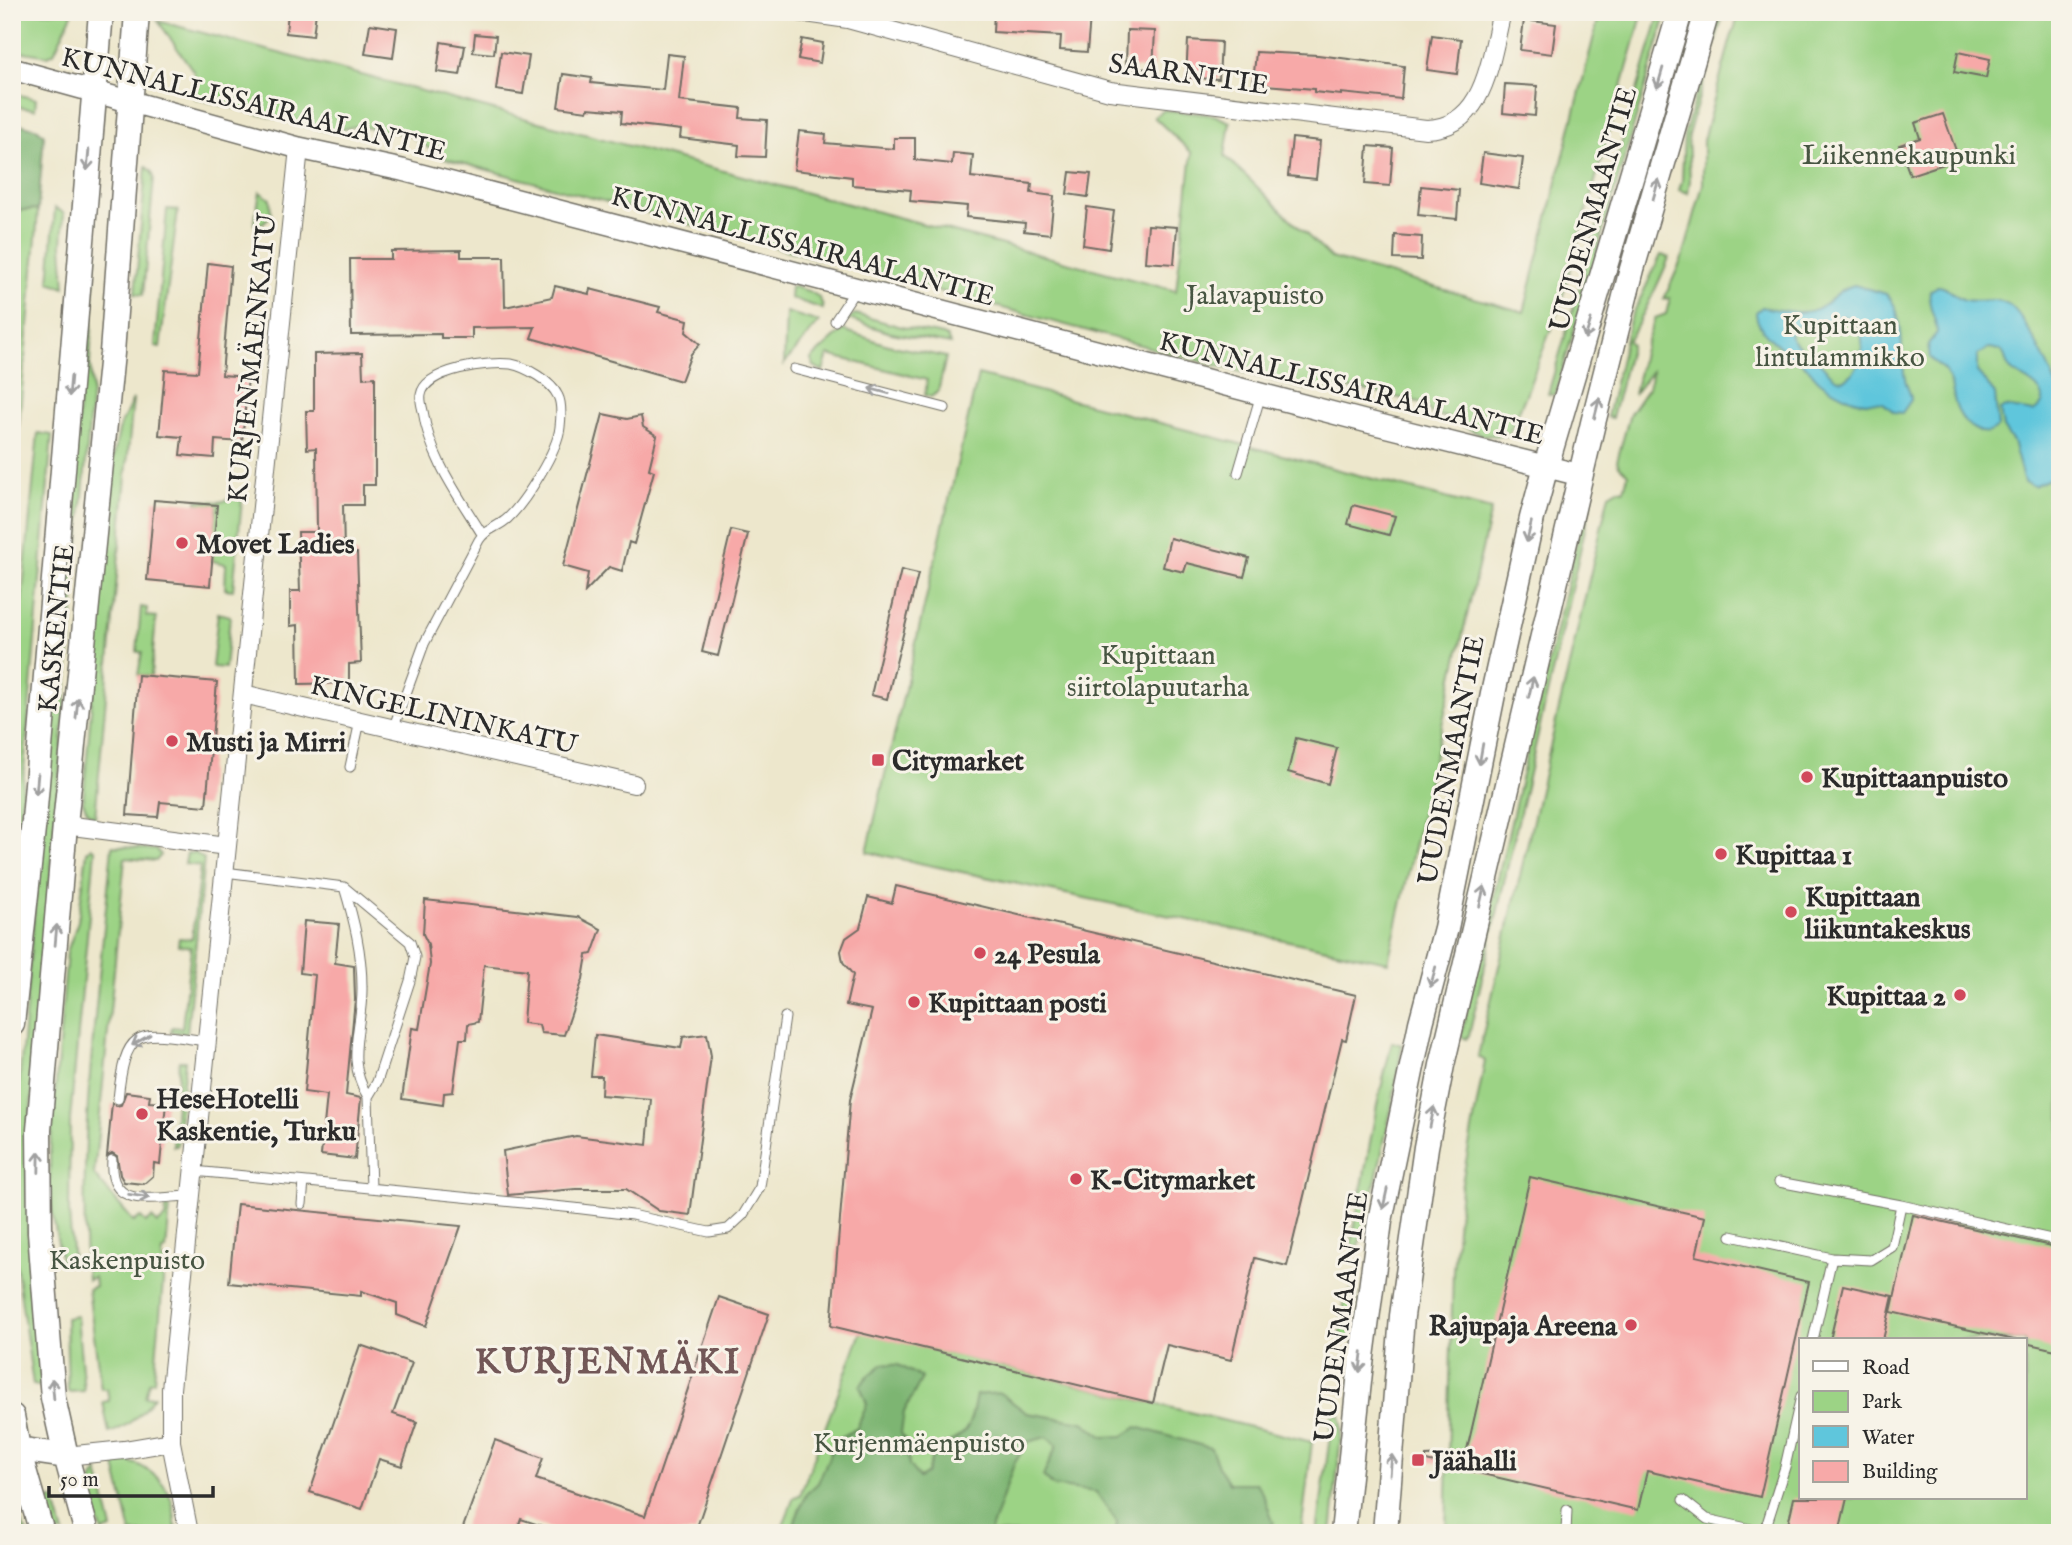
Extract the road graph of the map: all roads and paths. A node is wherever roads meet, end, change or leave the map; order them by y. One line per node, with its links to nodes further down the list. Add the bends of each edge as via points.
1 (101, 12): 8 (main road, KASKENTIE)
2 (137, 12): 9 (main road, KASKENTIE)
3 (799, 12): 4 (street, SAARNITIE, via 848,19 1110,91 1426,129 1454,124 1476,100)
4 (1502, 12)
5 (1679, 12): 16 (main road, UUDENMAANTIE, one-way to 16)
6 (1707, 12): 18 (main road, UUDENMAANTIE, one-way to 6, via 1632,269)
7 (12, 69): 8 (street, KUNNALLISSAIRAALANTIE)
8 (94, 92): 9 (street, KUNNALLISSAIRAALANTIE); 30 (main road, KASKENTIE, one-way to 30, via 35,806)
9 (130, 103): 10 (street, KUNNALLISSAIRAALANTIE); 25 (main road, KASKENTIE, one-way to 9, via 112,353)
10 (299, 148): 11 (street, KUNNALLISSAIRAALANTIE, via 402,170); 20 (street, KURJENMÄENKATU)
11 (857, 287): 12 (lane); 14 (street, KUNNALLISSAIRAALANTIE)
12 (835, 321)
13 (794, 369): 15 (lane, one-way to 13)
14 (1261, 394): 16 (street, KUNNALLISSAIRAALANTIE); 17 (lane)
15 (945, 408)
16 (1546, 466): 18 (street, KUNNALLISSAIRAALANTIE); 57 (main road, UUDENMAANTIE, one-way to 57, via 1380,1221)
17 (1238, 472)
18 (1580, 475): 58 (main road, UUDENMAANTIE, one-way to 18, via 1402,1316 1426,1147)
19 (482, 534): 19 (lane, via 515,512 554,452 560,429 559,397 552,387 511,365 446,372 432,379 420,396 434,452); 22 (lane, via 424,644)
20 (243, 694): 21 (street, KINGELININKATU); 26 (street, KURJENMÄENKATU)
21 (360, 721): 22 (street, KINGELININKATU); 23 (lane)
22 (393, 729): 24 (street, KINGELININKATU)
23 (350, 767)
24 (634, 784)
25 (65, 825): 26 (street); 50 (main road, KASKENTIE, one-way to 25, via 53,1398 38,1181)
26 (227, 846): 27 (street, KURJENMÄENKATU)
27 (225, 872): 28 (lane); 31 (street, KURJENMÄENKATU)
28 (344, 887): 32 (lane, via 360,950 362,989 354,1052 359,1082); 32 (lane, via 410,942 415,957 377,1082)
29 (785, 1017): 38 (lane, via 760,1187 728,1229 709,1232 586,1209)
30 (12, 1024)
31 (207, 1041): 33 (lane, one-way to 33, via 157,1034 141,1038 124,1058); 35 (street, KURJENMÄENKATU)
32 (368, 1097): 38 (lane)
33 (118, 1099)
34 (112, 1160): 39 (lane, one-way to 39, via 113,1182 128,1195)
35 (194, 1171): 36 (lane); 39 (street, KURJENMÄENKATU)
36 (304, 1182): 38 (lane); 40 (lane)
37 (1779, 1182): 41 (lane)
38 (371, 1188)
39 (191, 1196): 48 (street, KURJENMÄENKATU, via 171,1389)
40 (302, 1204)
41 (1900, 1205): 43 (lane); 44 (lane, via 1892,1247 1871,1260)
42 (1731, 1236): 44 (lane)
43 (2060, 1241)
44 (1832, 1258): 45 (lane)
45 (1813, 1338)
46 (1799, 1405): 53 (lane)
47 (12, 1416): 49 (main road)
48 (171, 1442): 50 (street); 56 (street, KURJENMÄENKATU)
49 (15, 1450): 50 (main road); 54 (main road)
50 (65, 1456): 55 (main road, KASKENTIE)
51 (1683, 1500): 53 (lane, via 1707,1519)
52 (1567, 1510): 59 (lane)
53 (1764, 1532)
54 (42, 1533)
55 (86, 1533)
56 (189, 1533)
57 (1343, 1533)
58 (1385, 1533)
59 (1566, 1533)

